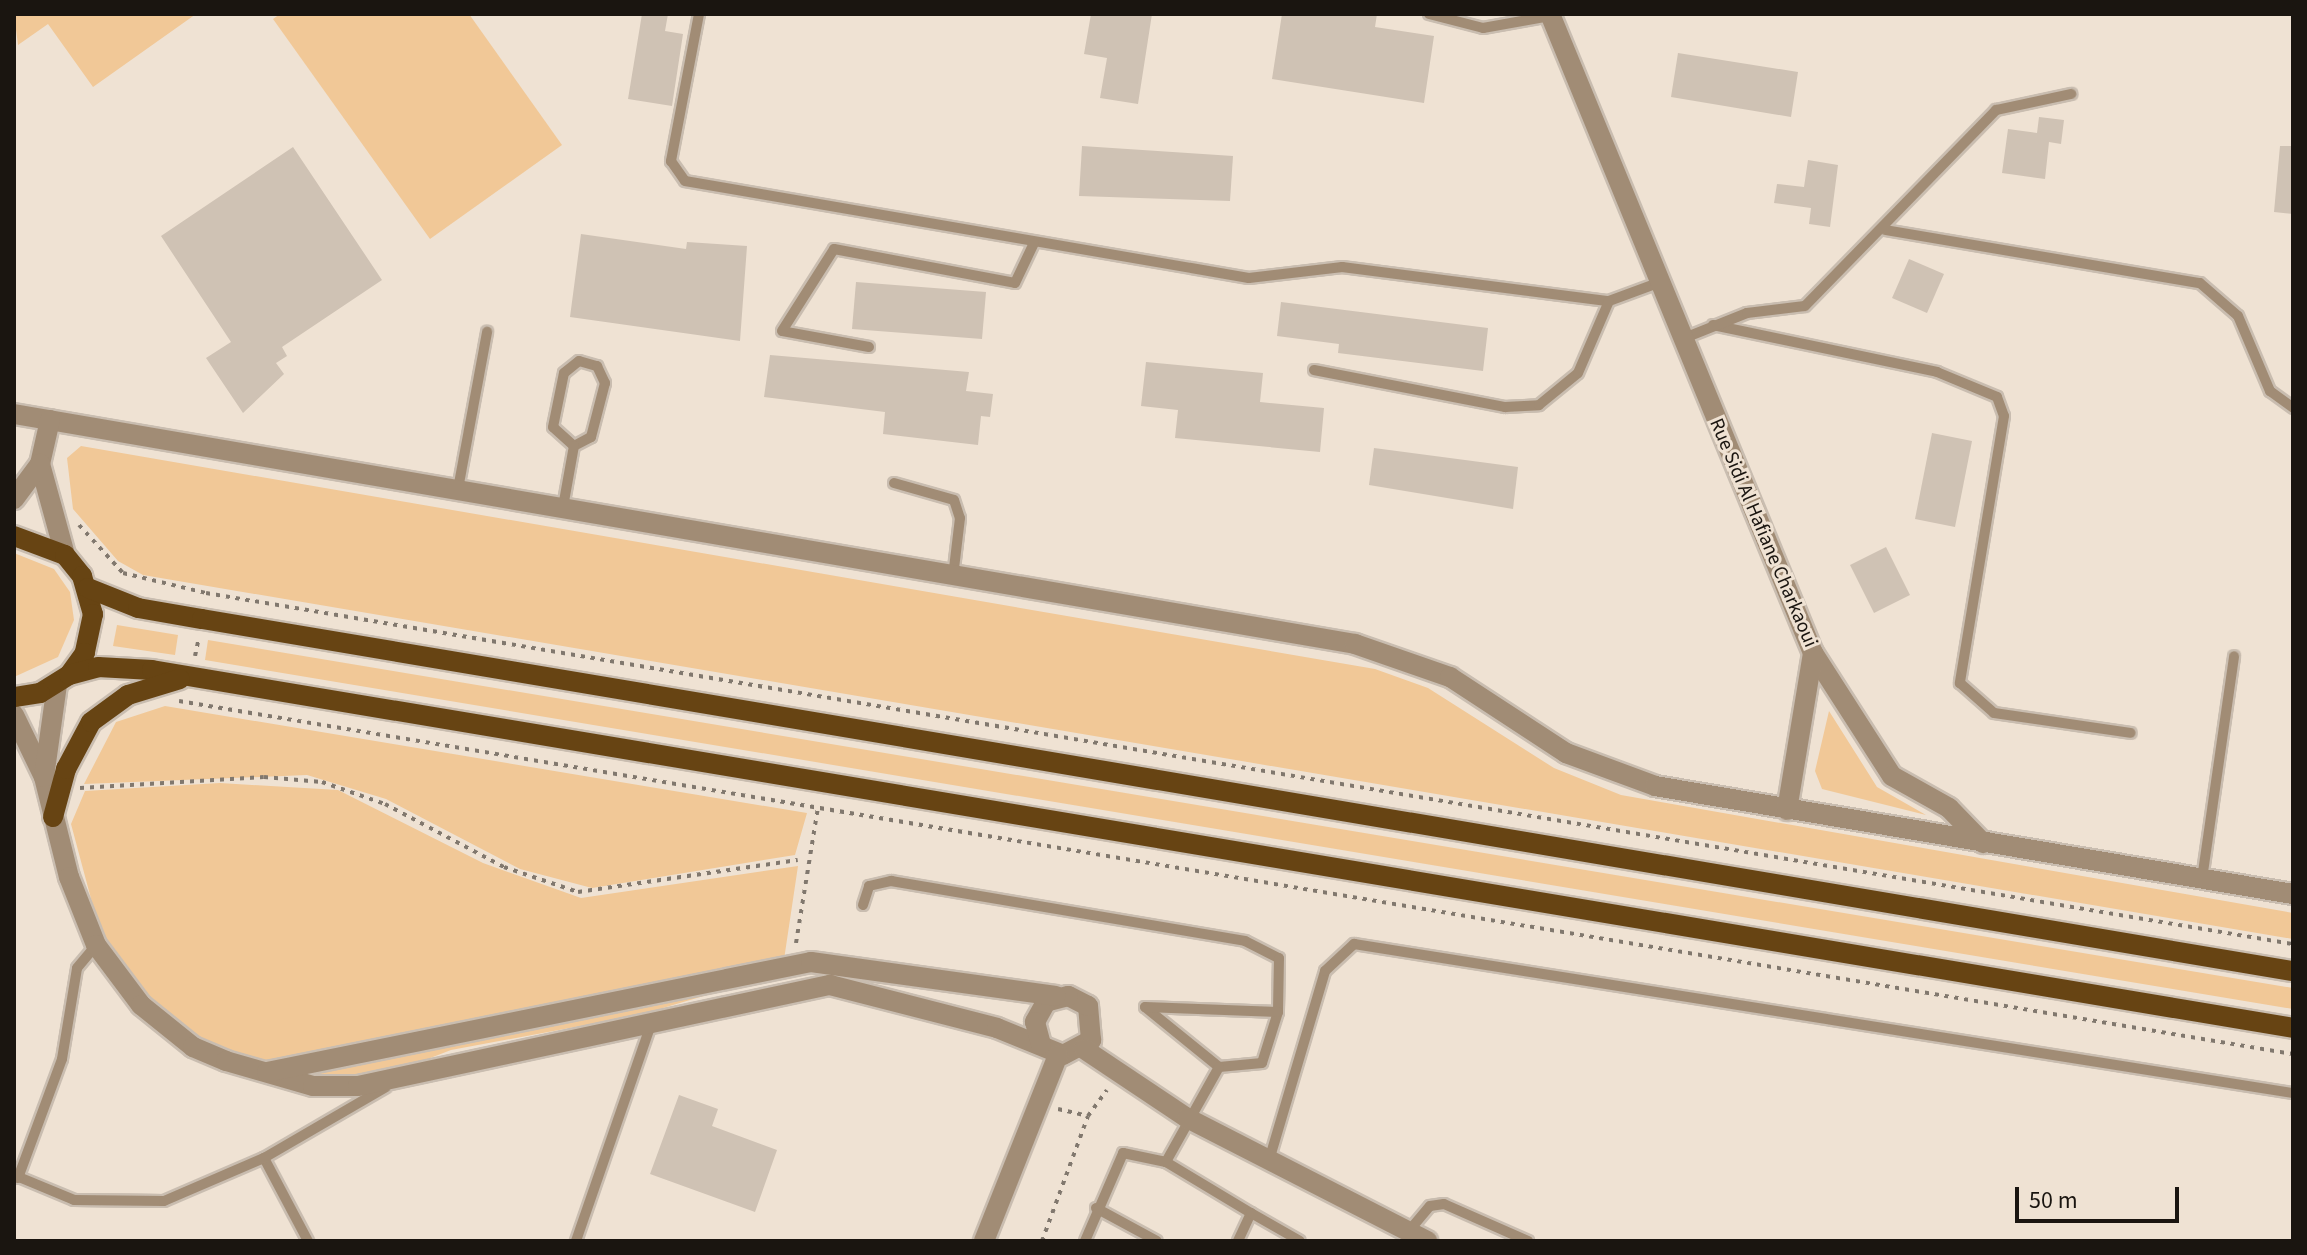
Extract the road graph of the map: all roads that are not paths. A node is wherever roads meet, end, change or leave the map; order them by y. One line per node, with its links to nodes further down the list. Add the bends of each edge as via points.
1 (699, 14): 6 (lane, via 671,161 677,178)
2 (1429, 14): 3 (lane, via 1483,28)
3 (1550, 15): 7 (street, Rue Sidi Al Hafiane Charkaoui)
4 (2071, 94): 5 (lane, via 1996,110)
5 (1885, 230): 9 (lane, via 1805,306); 14 (lane, via 2200,283 2238,316 2270,391)
6 (1034, 243): 8 (lane, via 1249,278 1342,267); 12 (lane, via 1015,283 834,249 782,331)
7 (1658, 283): 8 (lane); 11 (street, Rue Sidi Al Hafiane Charkaoui)
8 (1609, 301): 13 (lane, via 1578,373 1539,405 1505,407)
9 (1713, 325): 11 (lane); 33 (lane, via 1937,372 1997,397 2004,416 1960,683 1994,713)
10 (487, 332): 20 (lane)
11 (1682, 339): 27 (street, Rue Sidi Al Hafiane Charkaoui)
12 (869, 347)
13 (1314, 370)
14 (2293, 408)
15 (14, 414): 16 (street)
16 (50, 420): 18 (street); 20 (street)
17 (574, 446): 17 (lane, via 591,437 605,383 589,361 564,373 554,417 556,437); 22 (lane)
18 (40, 464): 21 (street); 24 (street)
19 (894, 483): 25 (lane, via 954,500 960,518)
20 (458, 489): 22 (street)
21 (14, 499)
22 (563, 507): 25 (street)
23 (14, 536): 24 (main road)
24 (65, 555): 26 (main road)
25 (953, 577): 35 (street, via 1388,651 1450,677 1595,767 1655,786)
26 (88, 588): 30 (main road, via 89,641); 42 (main road, via 138,608)
27 (1813, 653): 35 (street); 37 (street, Rue Sidi Al Hafiane Charkaoui, via 1892,776 1949,808)
28 (2234, 656): 38 (lane)
29 (192, 677): 30 (main road, via 125,667); 36 (main road, via 148,685 91,722 69,789); 46 (main road)
30 (63, 679): 31 (main road); 34 (street)
31 (14, 697)
32 (14, 715): 34 (street)
33 (2131, 733)
34 (44, 777): 36 (street)
35 (1787, 810): 37 (street)
36 (53, 817): 41 (street)
37 (1983, 843): 38 (street)
38 (2202, 879): 39 (street)
39 (2293, 894)
40 (863, 905): 44 (lane, via 869,886 891,881 1245,941 1279,958)
41 (96, 945): 50 (street, via 167,1027 226,1061); 57 (lane, via 77,968 62,1059)
42 (2293, 971)
43 (1056, 996): 47 (street, via 1079,999 1091,1011 1094,1034); 48 (street, via 1036,1016); 50 (street, via 988,991 854,962 793,964 646,1000)
44 (1278, 1012): 49 (lane, via 1262,1063); 49 (lane, via 1145,1007)
45 (651, 1024): 48 (street, via 830,985); 51 (street); 62 (lane)
46 (2293, 1028)
47 (1084, 1049): 48 (street); 53 (street)
48 (1050, 1050): 63 (street, via 1036,1105)
49 (1219, 1067): 53 (lane)
50 (267, 1072): 51 (street, via 313,1086)
51 (401, 1078): 55 (lane)
52 (2293, 1093): 54 (lane, via 1354,944 1325,971)
53 (1187, 1118): 54 (street); 56 (lane)
54 (1270, 1157): 60 (street)
55 (264, 1158): 57 (lane, via 192,1192 134,1205 74,1200); 61 (lane)
56 (1166, 1162): 58 (lane, via 1123,1153); 59 (lane)
57 (16, 1176)
58 (1096, 1208): 64 (lane); 65 (lane)
59 (1251, 1213): 66 (lane); 67 (lane)
60 (1407, 1233): 68 (street); 69 (lane, via 1430,1206 1444,1204)
61 (308, 1241)
62 (576, 1241)
63 (984, 1241)
64 (1085, 1241)
65 (1157, 1241)
66 (1238, 1241)
67 (1300, 1241)
68 (1427, 1241)
69 (1528, 1241)

